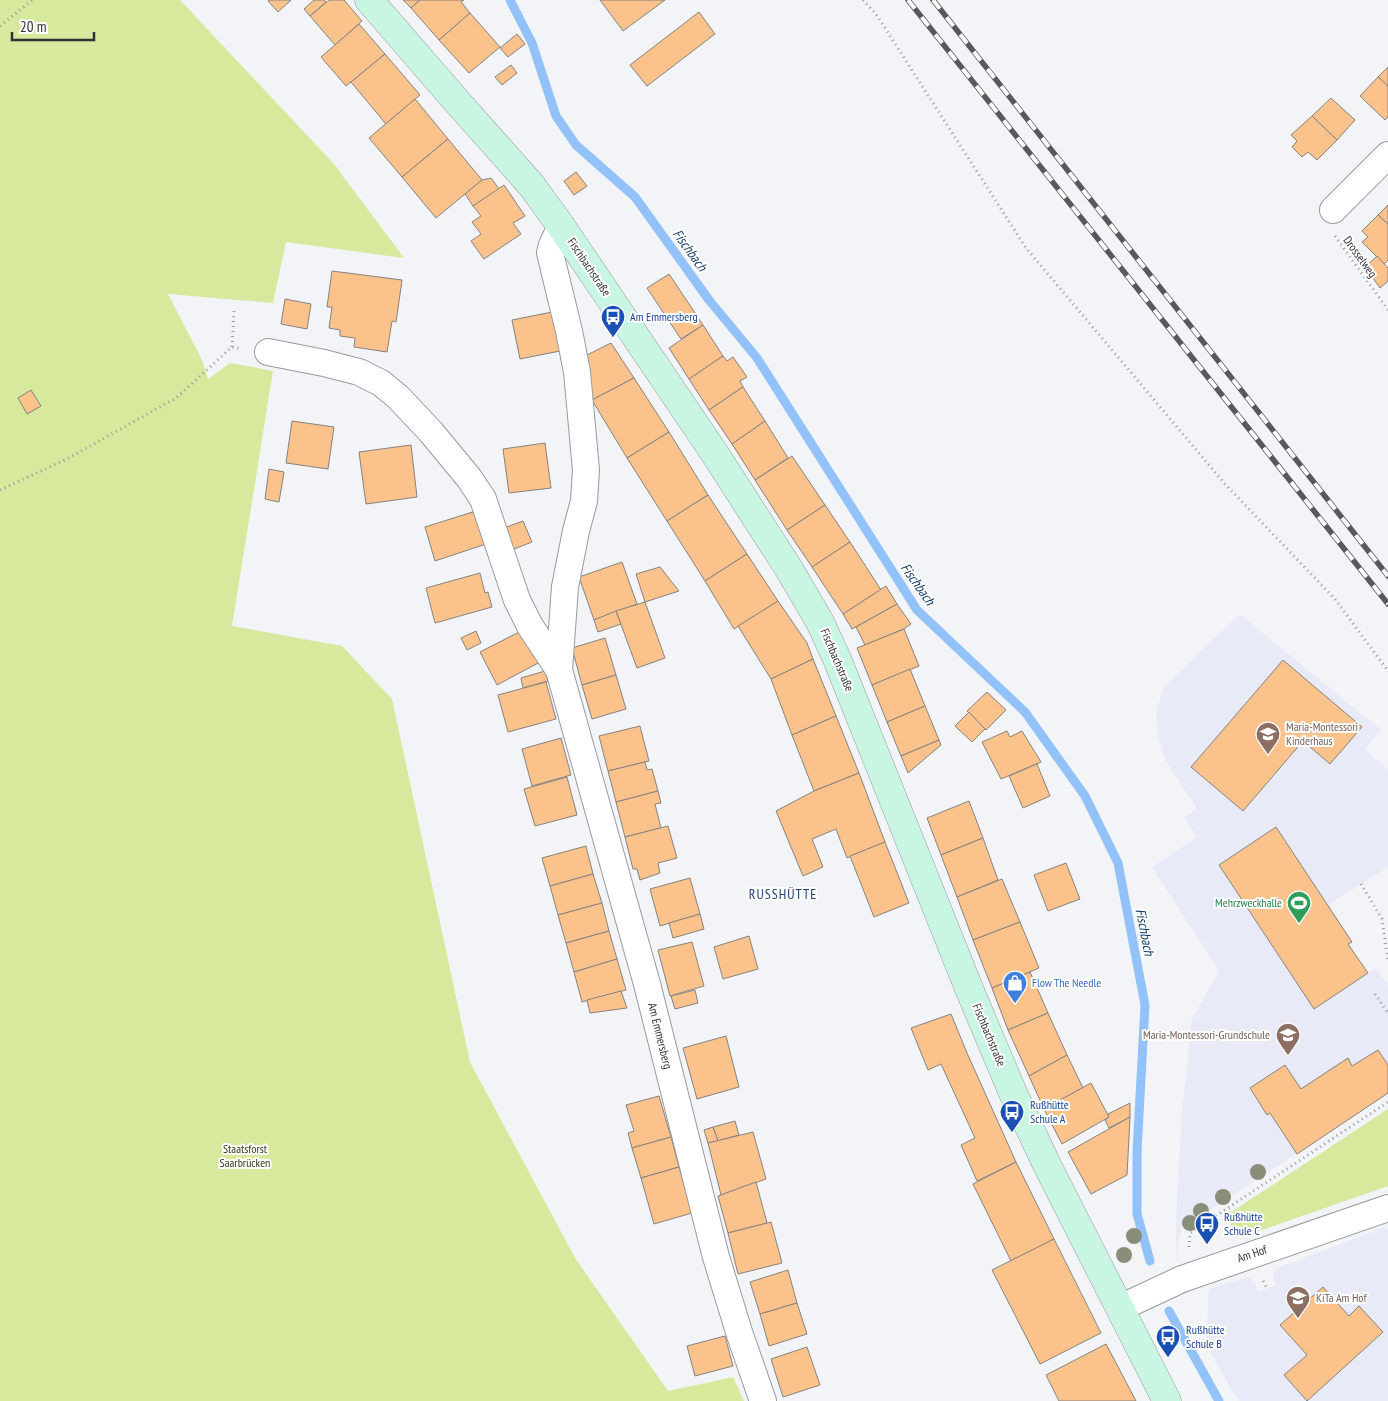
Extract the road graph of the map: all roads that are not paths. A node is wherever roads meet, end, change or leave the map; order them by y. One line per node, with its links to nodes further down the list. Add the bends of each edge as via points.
1 (369, 0): 4 (main road, Fischbachstraße, via 532,186)
2 (1388, 156): 3 (street)
3 (1333, 210)
4 (561, 226): 6 (street, Am Emmersberg, via 550,253 578,372 586,470 584,500 565,587); 8 (main road, Fischbachstraße, via 716,454 820,622 1013,1093)
5 (268, 352): 6 (street, Am Emmersberg, via 360,372 398,397 431,432 483,500 517,600)
6 (559, 670): 9 (street, Am Emmersberg, via 644,975 716,1257)
7 (1388, 1208): 8 (street, Am Hof, via 1182,1278)
8 (1120, 1308): 10 (main road, Fischbachstraße)
9 (763, 1401)
10 (1167, 1401)

